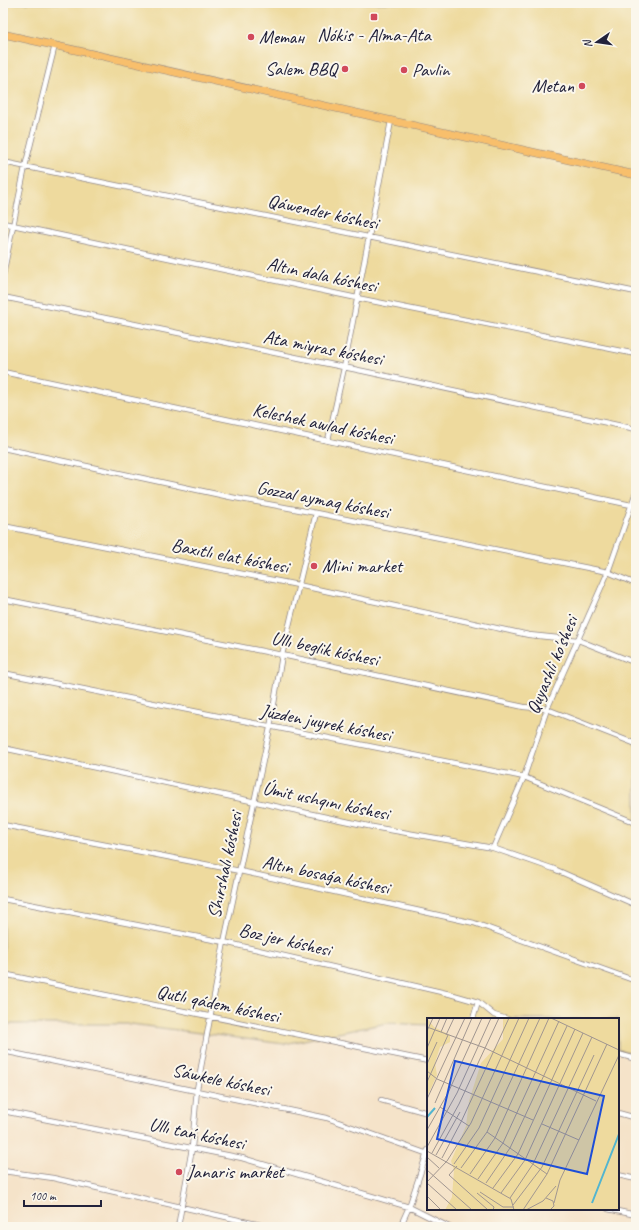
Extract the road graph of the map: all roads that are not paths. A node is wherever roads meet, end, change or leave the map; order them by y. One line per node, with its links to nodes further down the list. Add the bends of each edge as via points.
1 (3, 34): 2 (main road)
2 (55, 45): 3 (main road); 5 (street)
3 (391, 121): 6 (main road); 9 (street)
4 (3, 162): 5 (street, Qáwender kóshesi)
5 (25, 167): 8 (street); 9 (street, Qáwender kóshesi)
6 (636, 175)
7 (3, 223): 8 (street, Altın dala kóshesi)
8 (12, 225): 10 (street); 13 (street, Altın dala kóshesi)
9 (369, 237): 11 (street, Qáwender kóshesi); 13 (street)
10 (3, 275)
11 (636, 292)
12 (3, 297): 15 (street, Ata miyras kóshesi)
13 (357, 298): 14 (street, Altın dala kóshesi); 15 (street)
14 (636, 354)
15 (344, 368): 17 (street, Ata miyras kóshesi); 18 (street)
16 (3, 372): 18 (street, Keleshek awlad kóshesi)
17 (636, 430)
18 (328, 440): 21 (street, Keleshek awlad kóshesi)
19 (3, 448): 22 (street, Gozzal aymaq kóshesi)
20 (636, 492): 21 (street, Quyashli ko'shesi)
21 (634, 506): 24 (street, Quyashli ko'shesi)
22 (316, 513): 24 (street, Gozzal aymaq kóshesi); 26 (street, Shırshalı kóshesi)
23 (3, 526): 26 (street, Baxıtlı elat kóshesi)
24 (608, 572): 25 (street, Gozzal aymaq kóshesi); 28 (street, Quyashli ko'shesi)
25 (636, 584)
26 (298, 585): 28 (street, Baxıtlı elat kóshesi, via 529,635); 29 (street, Shırshalı kóshesi)
27 (3, 599): 29 (street, Ullı beglik kóshesi)
28 (578, 640): 30 (street, Baxıtlı elat kóshesi); 32 (street, Quyashli ko'shesi)
29 (282, 655): 32 (street, Ullı beglik kóshesi, via 524,707); 33 (street, Shırshalı kóshesi)
30 (636, 664)
31 (3, 673): 33 (street, Júzden juyrek kóshesi)
32 (547, 709): 34 (street, Ullı beglik kóshesi); 36 (street, Quyashli ko'shesi)
33 (270, 728): 36 (street, Júzden juyrek kóshesi); 37 (street, Shırshalı kóshesi)
34 (636, 744)
35 (3, 748): 37 (street, Úmit ushqını kóshesi)
36 (524, 777): 38 (street, Júzden juyrek kóshesi); 40 (street, Quyashli ko'shesi)
37 (255, 800): 40 (street, Úmit ushqını kóshesi, via 373,827); 41 (street, Shırshalı kóshesi)
38 (636, 823)
39 (3, 825): 41 (street, Altın bosaǵa kóshesi)
40 (493, 848): 43 (street, Úmit ushqını kóshesi, via 554,869)
41 (240, 871): 44 (street, Shırshalı kóshesi); 46 (street, Altın bosaǵa kóshesi, via 474,922)
42 (3, 899): 44 (street, Boz jer kóshesi)
43 (636, 904)
44 (224, 942): 47 (street, Boz jer kóshesi); 48 (street, Shırshalı kóshesi)
45 (3, 974): 48 (street, Qutlı qádem kóshesi)
46 (636, 981)
47 (478, 1002): 49 (street); 50 (street, Boz jer kóshesi, via 494,1015)
48 (210, 1018): 54 (street, Qutlı qádem kóshesi); 55 (street, Shırshalı kóshesi)
49 (473, 1018)
50 (504, 1018)
51 (3, 1051): 55 (street, Sáwkele kóshesi)
52 (619, 1054): 53 (street)
53 (636, 1059)
54 (427, 1061)
55 (197, 1089): 61 (street, Shırshalı kóshesi); 62 (street, Sáwkele kóshesi, via 327,1118)
56 (381, 1100): 59 (street)
57 (3, 1111): 61 (street, Ullı tań kóshesi)
58 (619, 1112): 60 (street)
59 (427, 1113)
60 (636, 1118)
61 (192, 1148): 67 (street, Shırshalı kóshesi); 68 (street, Ullı tań kóshesi, via 242,1158)
62 (427, 1152)
63 (427, 1155): 68 (street)
64 (3, 1171): 67 (street, via 53,1178)
65 (619, 1175): 66 (street)
66 (636, 1179)
67 (182, 1206): 71 (street, Shırshalı kóshesi); 72 (street)
68 (409, 1207): 73 (street); 74 (street, Ullı tań kóshesi)
69 (613, 1210): 70 (street)
70 (636, 1215)
71 (178, 1227)
72 (270, 1227)
73 (400, 1227)
74 (449, 1227)

